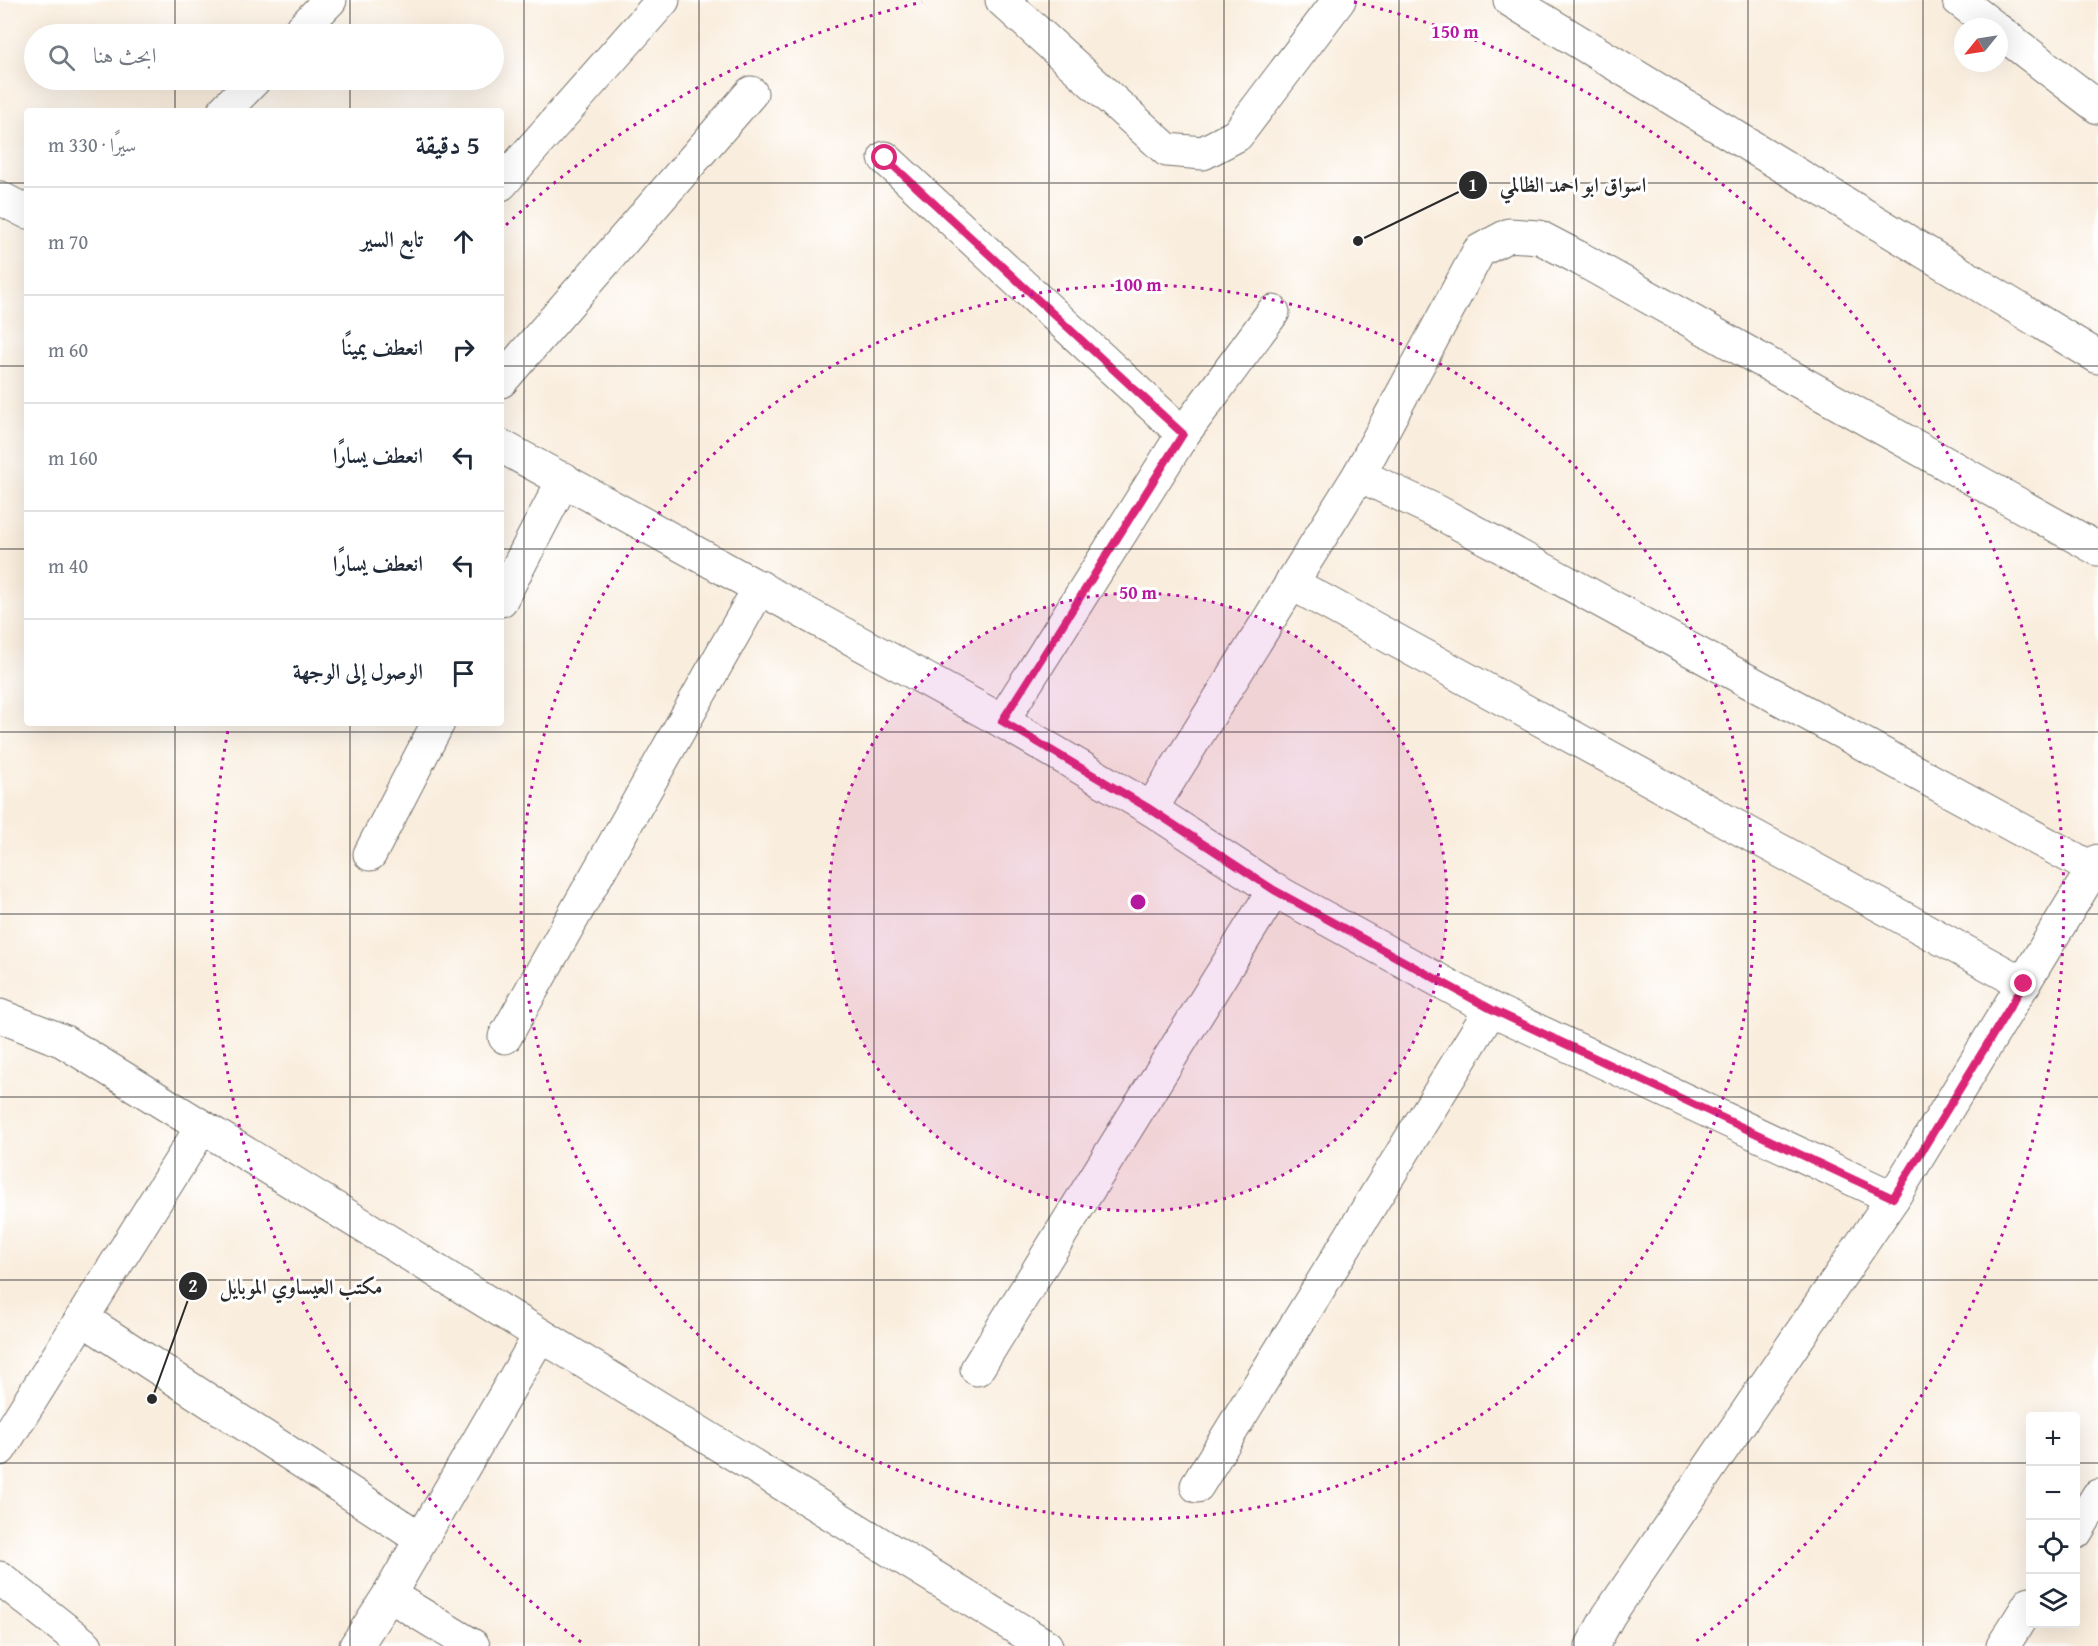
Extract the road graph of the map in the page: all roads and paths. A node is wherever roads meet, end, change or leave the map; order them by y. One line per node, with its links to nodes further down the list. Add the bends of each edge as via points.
1 (330, 0): 8 (street)
2 (663, 0): 15 (street)
3 (1002, 0): 4 (street, via 1167,150 1203,153 1237,135)
4 (1339, 0)
5 (1510, 0): 19 (street)
6 (1959, 0): 7 (street)
7 (1982, 18)
8 (307, 24)
9 (2008, 38): 12 (street)
10 (244, 90): 13 (street)
11 (751, 93): 20 (street)
12 (2098, 107)
13 (227, 108)
14 (885, 158): 21 (street)
15 (504, 181)
16 (0, 198): 17 (street)
17 (24, 210)
18 (1273, 312): 21 (street)
19 (2098, 357)
20 (504, 378)
21 (1183, 434): 29 (street)
22 (504, 448): 24 (street)
23 (1359, 475): 25 (street, via 1479,251 1509,235 1539,237); 26 (street); 33 (street, via 1449,518)
24 (564, 478): 27 (street); 28 (street)
25 (2098, 549)
26 (1291, 583): 31 (street); 35 (street)
27 (760, 587): 29 (street); 38 (street)
28 (504, 594)
29 (1002, 721): 31 (street)
30 (436, 726): 32 (street)
31 (1150, 809): 34 (street)
32 (370, 854)
33 (2095, 865): 35 (street)
34 (1274, 890): 36 (street); 43 (street)
35 (2024, 984): 40 (street)
36 (1491, 1009): 40 (street); 45 (street)
37 (0, 1016): 39 (street, via 63,1041)
38 (505, 1037)
39 (202, 1127): 41 (street); 42 (street)
40 (1893, 1198): 56 (street)
41 (83, 1319): 44 (street); 48 (street)
42 (540, 1335): 48 (street); 55 (street)
43 (977, 1369)
44 (0, 1449)
45 (1197, 1486)
46 (2098, 1496): 47 (street)
47 (2080, 1525)
48 (421, 1539): 50 (street)
49 (0, 1578): 52 (street)
50 (389, 1595): 53 (street); 54 (street)
51 (2026, 1611): 57 (street)
52 (86, 1646)
53 (356, 1646)
54 (473, 1646)
55 (1046, 1646)
56 (1592, 1646)
57 (2003, 1646)

